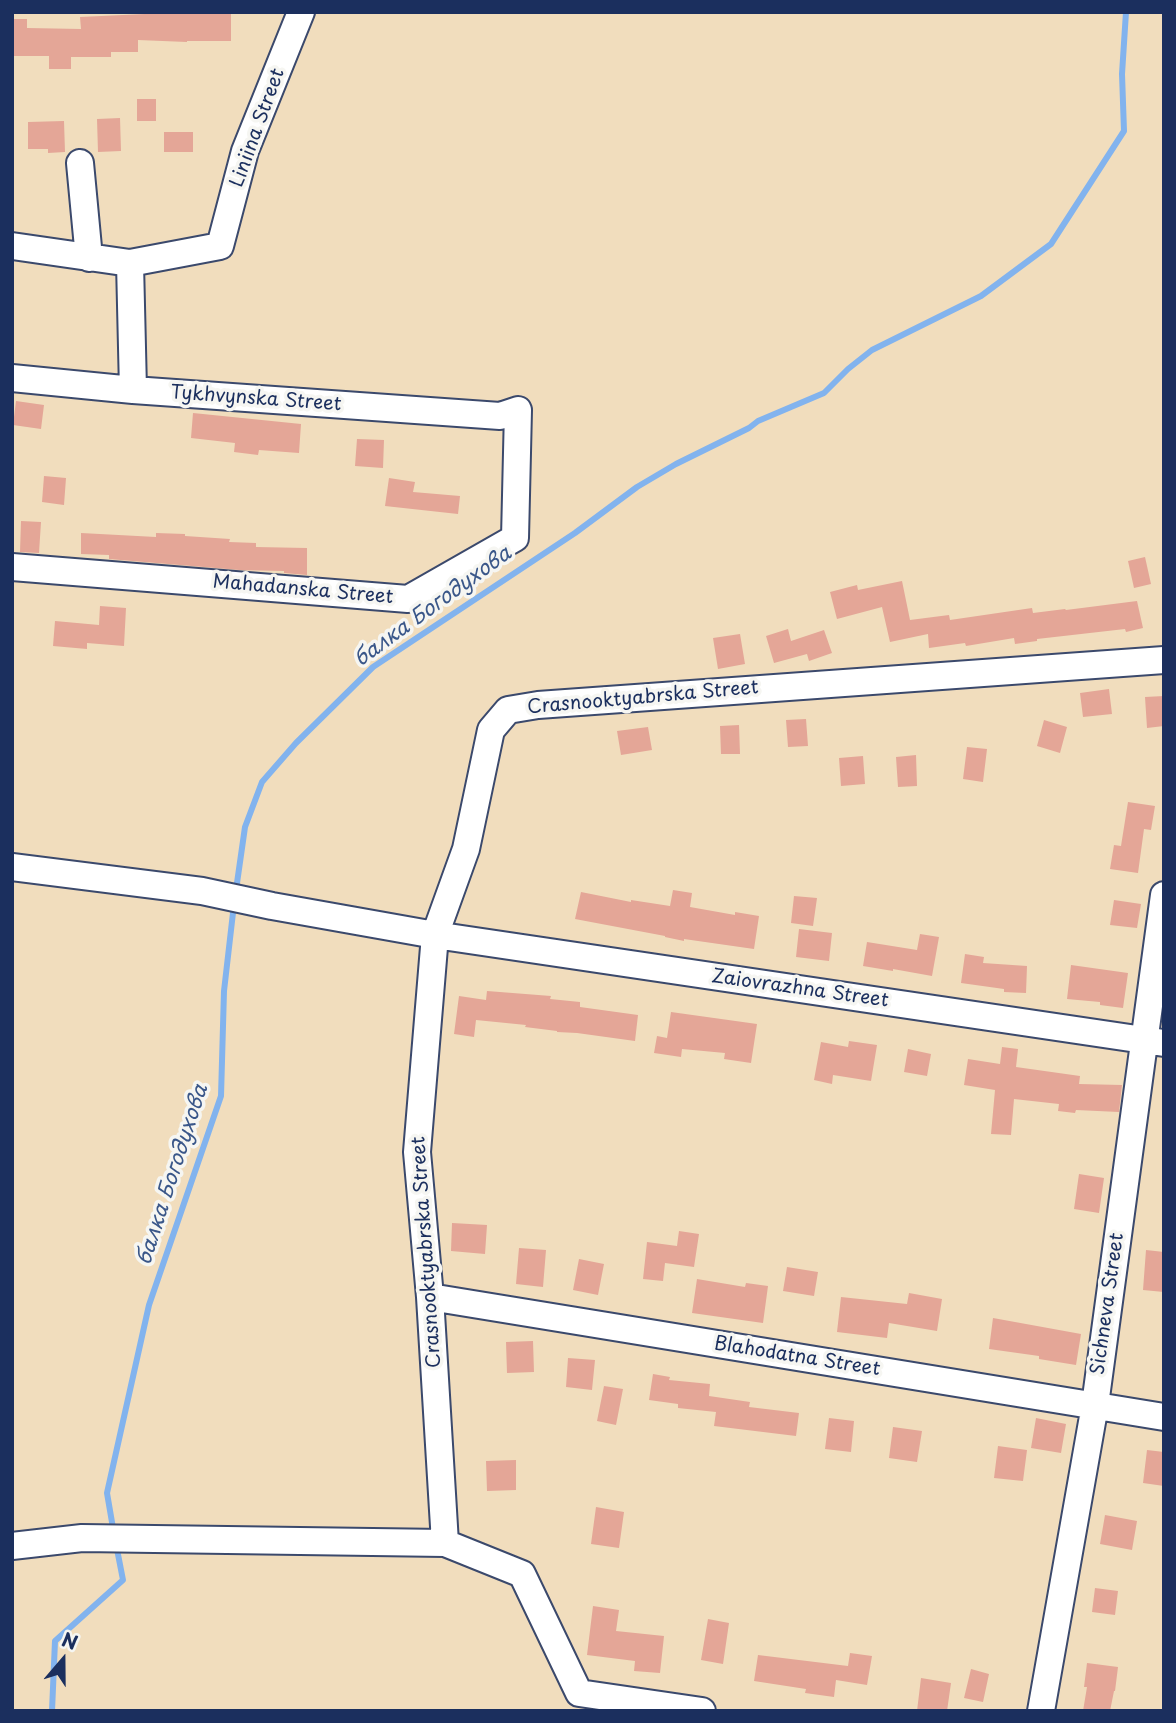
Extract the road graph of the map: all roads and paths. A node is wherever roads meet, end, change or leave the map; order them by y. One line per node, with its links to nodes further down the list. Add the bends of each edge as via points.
1 (301, 12): 5 (street, Liniina Street, via 245,151 220,246)
2 (80, 163): 4 (street)
3 (12, 246): 4 (street)
4 (89, 258): 5 (street)
5 (130, 263): 7 (street)
6 (12, 378): 7 (street, Tykhvynska Street)
7 (133, 390): 8 (street, Tykhvynska Street)
8 (500, 416): 9 (street, Mahadanska Street, via 518,410 515,538 408,599)
9 (12, 567)
10 (1164, 660): 13 (street, Crasnooktyabrska Street, via 508,710 491,730 466,849)
11 (12, 867): 13 (street, Zaiovrazhna Street, via 202,891)
12 (1164, 895): 14 (street, Sichneva Street)
13 (435, 935): 14 (street, Zaiovrazhna Street); 15 (street, Crasnooktyabrska Street, via 417,1152)
14 (1154, 1041): 16 (street, Sichneva Street)
15 (430, 1297): 16 (street, Blahodatna Street); 18 (street, Crasnooktyabrska Street)
16 (1095, 1405): 17 (street, Blahodatna Street); 21 (street, Sichneva Street)
17 (1164, 1417)
18 (445, 1543): 19 (street, via 82,1538); 20 (street, via 522,1574 579,1693)
19 (12, 1546)
20 (702, 1711)
21 (1041, 1711)

